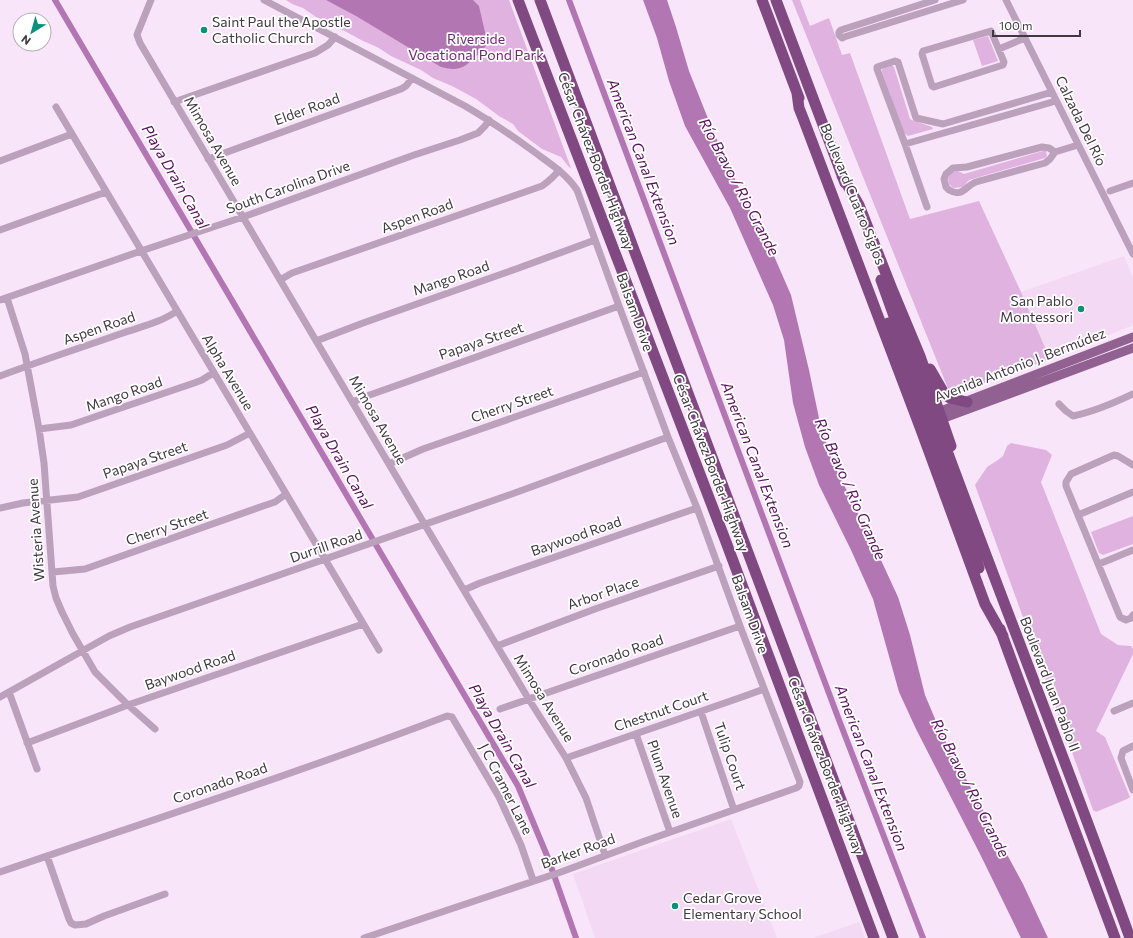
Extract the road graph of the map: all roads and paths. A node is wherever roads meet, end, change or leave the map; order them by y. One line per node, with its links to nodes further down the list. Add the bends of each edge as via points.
1 (151, 0): 20 (street, Mimosa Avenue, via 138,32 138,39)
2 (264, 0): 13 (street, Balsam Drive)
3 (518, 0): 115 (highway, César Chávez Border Highway, via 726,542)
4 (540, 0): 116 (highway, César Chávez Border Highway)
5 (762, 0): 18 (highway, Boulevard Cuatro Siglos)
6 (776, 0): 32 (highway, Boulevard Cuatro Siglos)
7 (935, 0): 11 (street)
8 (963, 0): 10 (street)
9 (1006, 0): 14 (street, Calzada Del Río)
10 (944, 3): 12 (street)
11 (881, 17): 12 (street); 12 (street, via 841,30 839,35 842,38)
12 (883, 25)
13 (335, 37): 16 (street, Balsam Drive); 20 (street, via 328,46 315,53)
14 (1025, 38): 15 (street); 17 (street, Calzada Del Río)
15 (999, 49): 15 (street, via 991,31 924,50 922,54 931,85 934,87 1004,65)
16 (412, 78): 22 (street, Balsam Drive); 29 (street, Elder Road, via 401,89)
17 (1052, 92): 19 (street, Calzada Del Río); 23 (street)
18 (797, 93): 42 (highway, Boulevard Cuatro Siglos); 56 (highway, via 803,118)
19 (1056, 101): 24 (street); 27 (street, Calzada Del Río)
20 (174, 102): 29 (street, Mimosa Avenue)
21 (56, 107): 25 (street, Alpha Avenue)
22 (489, 120): 31 (street, Balsam Drive); 37 (street, South Carolina Drive, via 478,133)
23 (943, 124): 24 (street); 26 (street, via 916,118 897,62 878,67)
24 (945, 132): 26 (street)
25 (72, 134): 30 (street); 35 (street, Alpha Avenue)
26 (905, 144): 36 (street)
27 (1078, 145): 28 (street); 41 (street, Calzada Del Río)
28 (1055, 152): 28 (street, via 1042,147 966,167 953,168 945,176 945,183 949,190 955,193 964,192 976,182 1045,163)
29 (208, 159): 37 (street, Mimosa Avenue)
30 (0, 161)
31 (559, 170): 39 (street, Balsam Drive, via 577,190); 43 (street, Aspen Road, via 542,186 292,273)
32 (842, 176): 42 (highway, Boulevard Cuatro Siglos); 50 (highway, via 859,205)
33 (1133, 183): 34 (street)
34 (1110, 191)
35 (106, 192): 38 (street); 40 (street, Alpha Avenue)
36 (927, 207)
37 (242, 217): 40 (street, South Carolina Drive); 43 (street, Mimosa Avenue)
38 (0, 230)
39 (595, 240): 45 (street, Balsam Drive); 48 (street, Mango Road)
40 (141, 251): 44 (street, South Carolina Drive); 46 (street, Alpha Avenue)
41 (1133, 254)
42 (869, 262): 56 (highway, Boulevard Cuatro Siglos)
43 (280, 280): 48 (street, Mimosa Avenue)
44 (4, 299): 51 (street, Wisteria Avenue, via 22,342)
45 (619, 306): 53 (street, Balsam Drive); 57 (street, Papaya Street)
46 (177, 311): 51 (street, Aspen Road, via 154,323); 52 (street, Alpha Avenue)
47 (1133, 336): 58 (main road, Avenida Antonio J. Bermúdez)
48 (316, 341): 57 (street, Mimosa Avenue)
49 (1133, 348): 60 (main road, Avenida Antonio J. Bermúdez)
50 (920, 356): 56 (highway); 58 (highway, via 945,395)
51 (27, 366): 54 (street, Aspen Road); 62 (street, Wisteria Avenue)
52 (213, 372): 62 (street, Mango Road, via 194,383 71,425); 63 (street, Alpha Avenue)
53 (644, 372): 64 (street, Balsam Drive); 66 (street, Cherry Street, via 423,449)
54 (0, 376)
55 (1133, 394): 59 (street, via 1073,416)
56 (921, 395): 60 (highway); 61 (highway); 65 (highway, bridge)
57 (353, 402): 66 (street, Mimosa Avenue)
58 (967, 402): 60 (main road, Avenida Antonio J. Bermúdez)
59 (1059, 404)
60 (940, 415): 61 (main road, Avenida Antonio J. Bermúdez); 65 (highway)
61 (918, 424): 65 (highway)
62 (39, 429): 70 (street, Wisteria Avenue)
63 (250, 433): 69 (street, Alpha Avenue); 70 (street, Papaya Street, via 227,445 78,497)
64 (668, 437): 72 (street, Balsam Drive); 74 (street, Durrill Road)
65 (938, 442): 83 (highway, Boulevard Juan Pablo II); 83 (highway, via 995,562); 85 (highway, Boulevard Juan Pablo II); 85 (highway, via 985,604)
66 (389, 464): 74 (street, Mimosa Avenue)
67 (1133, 465): 73 (street, via 1115,455 1071,474 1066,486)
68 (1133, 492): 73 (street)
69 (286, 494): 76 (street, Alpha Avenue); 79 (street, Cherry Street, via 275,502 85,569)
70 (47, 500): 71 (street, Papaya Street); 79 (street, Wisteria Avenue)
71 (0, 508)
72 (697, 508): 78 (street, Balsam Drive); 80 (street, Baywood Road)
73 (1078, 514): 77 (street)
74 (425, 525): 76 (street, Durrill Road); 80 (street, Mimosa Avenue)
75 (1133, 550): 77 (street)
76 (325, 559): 82 (street, Alpha Avenue); 88 (street, Durrill Road, via 130,627)
77 (1099, 564): 81 (street, via 1120,617 1126,620)
78 (719, 566): 84 (street, Balsam Drive); 86 (street, Arbor Place)
79 (52, 572): 88 (street, Wisteria Avenue, via 56,598)
80 (464, 590): 86 (street, Mimosa Avenue)
81 (1133, 615)
82 (363, 624): 87 (street, Alpha Avenue); 94 (street, Baywood Road)
83 (1011, 624): 118 (highway, Boulevard Juan Pablo II)
84 (740, 626): 89 (street, Balsam Drive); 92 (street, Coronado Road)
85 (1003, 636): 117 (highway, Boulevard Juan Pablo II)
86 (497, 646): 92 (street, Mimosa Avenue)
87 (379, 650)
88 (82, 651): 90 (street, Durrill Road); 94 (street, Wisteria Avenue, via 95,672)
89 (764, 689): 97 (street, Chestnut Court); 105 (street, Balsam Drive, via 799,778)
90 (9, 692): 91 (street, Durrill Road); 101 (street)
91 (0, 697)
92 (528, 698): 95 (street, Coronado Road); 103 (street, Mimosa Avenue)
93 (1133, 703): 96 (street)
94 (128, 705): 99 (street, Wisteria Avenue); 101 (street, Baywood Road)
95 (500, 709)
96 (1114, 711)
97 (701, 712): 100 (street, Chestnut Court); 107 (street, Tulip Court)
98 (447, 716): 110 (street, Coronado Road, via 358,750); 112 (street, J C Cramer Lane, via 452,717 499,797)
99 (154, 729)
100 (636, 734): 103 (street, Chestnut Court); 108 (street, Plum Avenue)
101 (27, 743): 104 (street)
102 (1133, 746): 106 (street, via 1123,751 1121,756)
103 (566, 758): 109 (street, Mimosa Avenue, via 586,798)
104 (37, 769)
105 (799, 786): 107 (street, Barker Road)
106 (1133, 790)
107 (734, 810): 108 (street, Barker Road)
108 (670, 832): 109 (street, Barker Road)
109 (605, 855): 112 (street, Barker Road)
110 (47, 856): 111 (street, Coronado Road); 113 (street, via 69,919 75,925 86,924)
111 (0, 872)
112 (533, 880): 114 (street, Barker Road)
113 (166, 894)
114 (364, 938)
115 (874, 938)
116 (893, 938)
117 (1115, 938)
118 (1130, 938)

